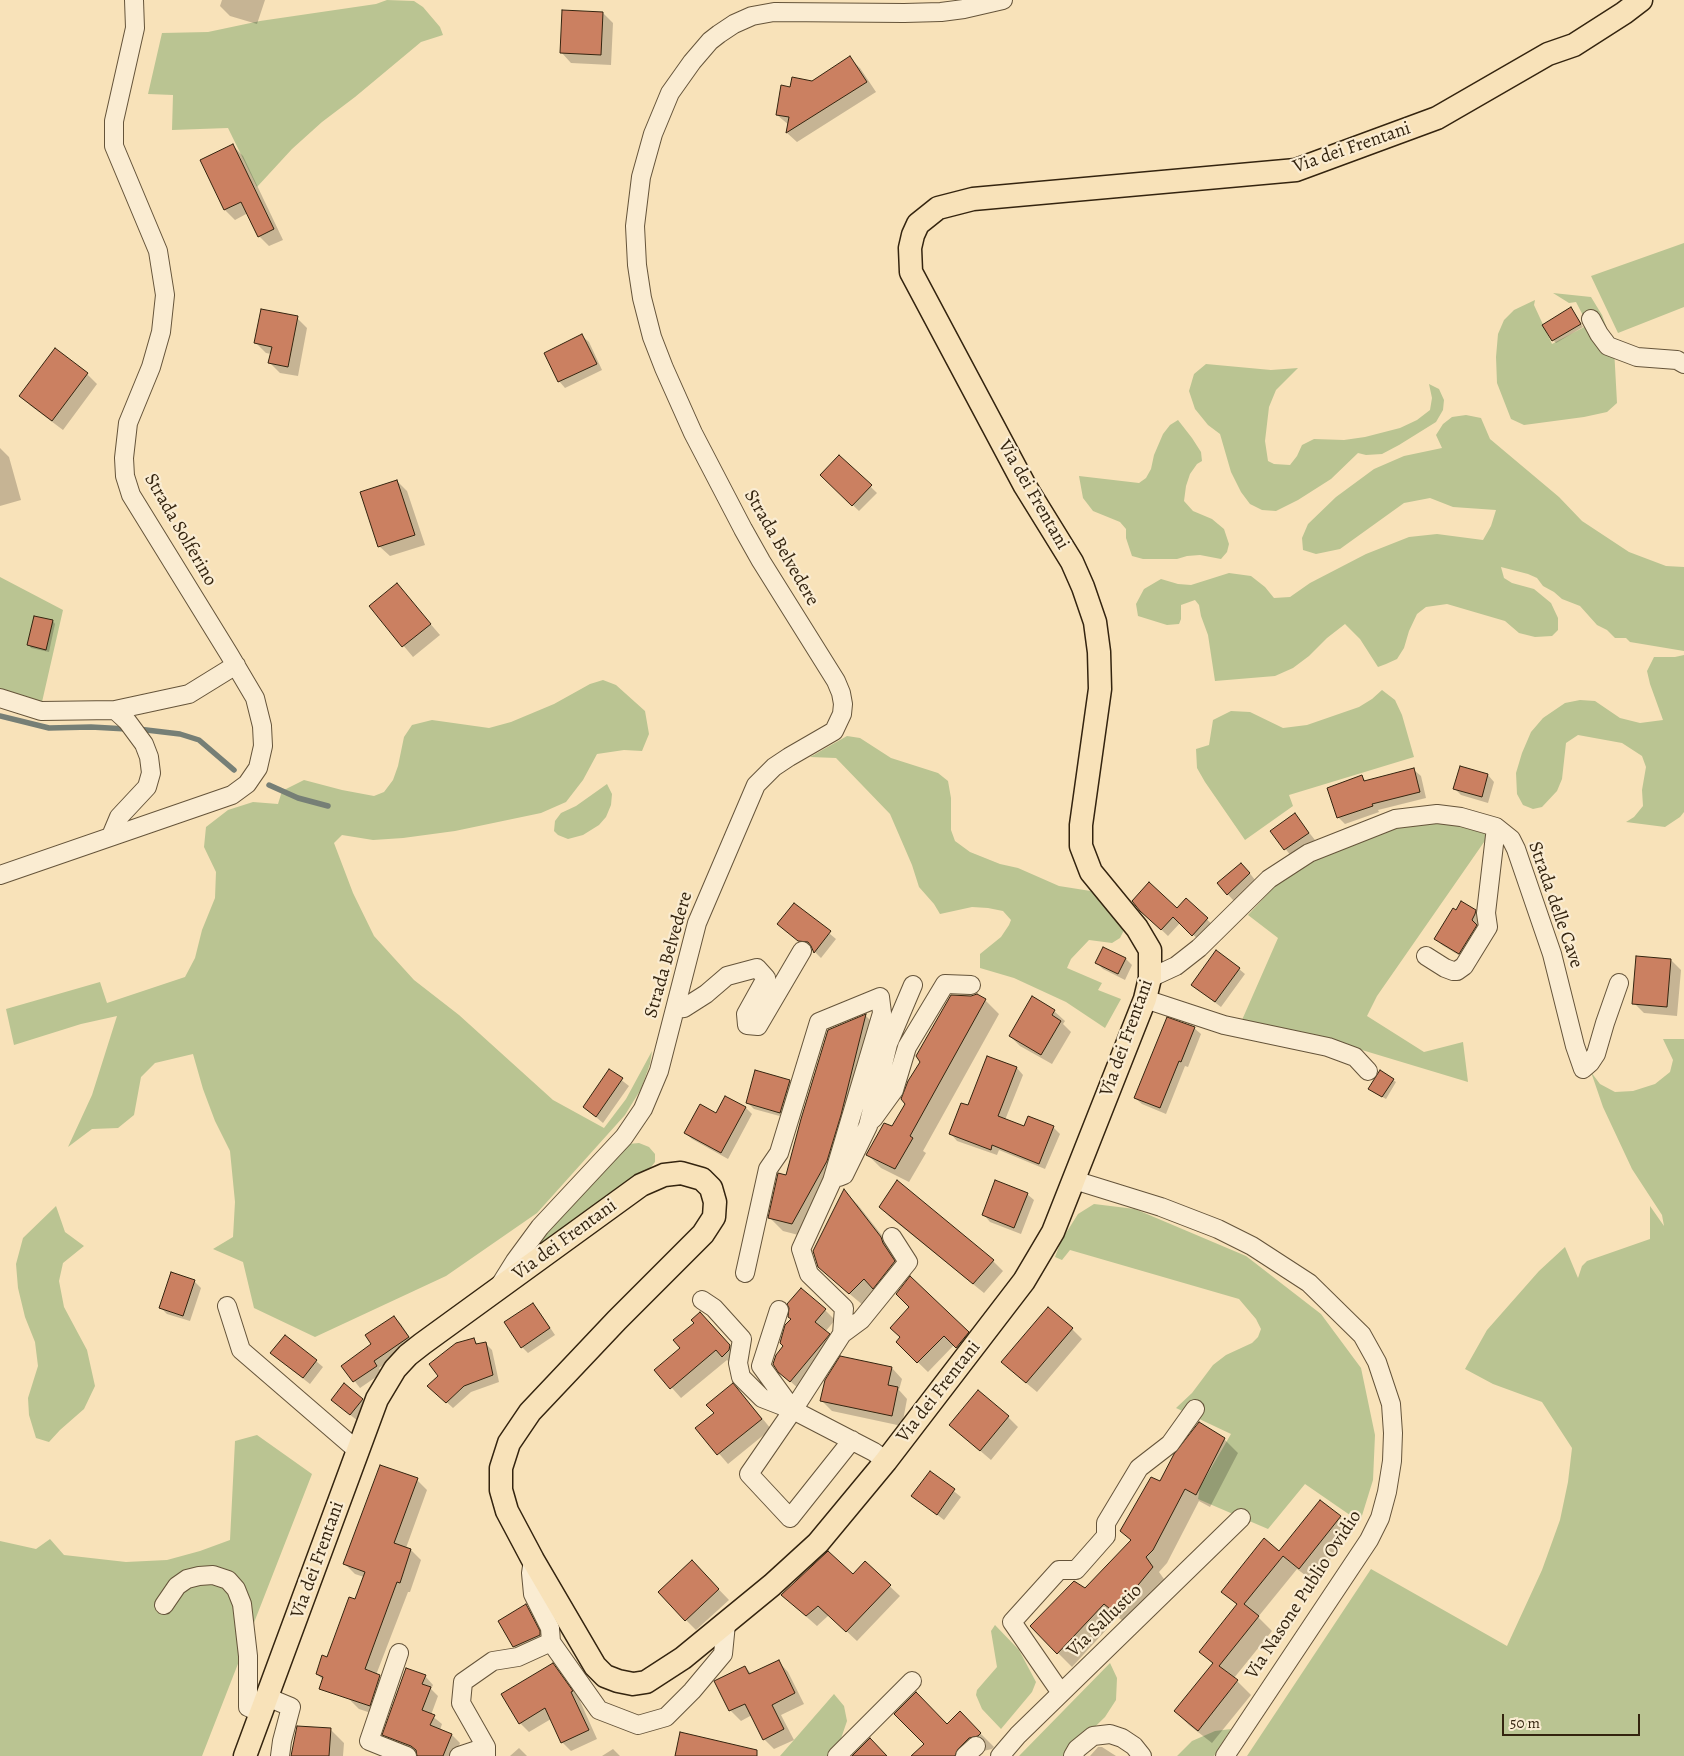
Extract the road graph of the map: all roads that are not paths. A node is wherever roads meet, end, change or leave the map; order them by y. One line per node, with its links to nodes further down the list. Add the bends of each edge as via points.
1 (134, 0): 6 (street, Strada Solferino, via 136,28 114,121 114,146 158,251 165,295 161,332 151,367 128,423 125,476 131,495)
2 (1003, 0): 18 (street, Strada Belvedere, via 941,12 774,12 752,16 710,41 683,72 661,112 648,149 637,202 635,247 642,298 652,337 706,457 761,561 836,681 842,704 834,731 781,762 756,785 700,914)
3 (1641, 0): 17 (main road, Via dei Frentani, via 1574,44 1548,54 1437,118 1296,170 973,199 938,208 918,224 910,248 911,272 1021,477 1072,562 1095,622 1100,689 1081,825 1081,846 1091,872 1137,928 1150,950)
4 (1591, 319): 5 (street, via 1608,346 1637,357 1677,360)
5 (1684, 364)
6 (236, 665): 8 (street, via 189,694); 10 (street, Strada Solferino, via 255,698 262,726 263,746 258,768 247,784 232,795)
7 (0, 698): 8 (street, via 41,711)
8 (116, 710): 10 (street, via 144,744 150,773 147,787 119,817)
9 (1496, 827): 13 (street, via 1486,913 1488,927 1464,966 1457,971 1445,968); 14 (street, Strada delle Cave, via 1511,839 1522,865 1552,954 1583,1069 1596,1054); 17 (street, Strada delle Cave, via 1437,814 1395,819 1309,853 1269,879 1199,948)
10 (112, 836): 11 (street, Strada Solferino)
11 (0, 875)
12 (802, 951): 18 (street, via 758,1026 747,1026 746,1014 766,978 757,968 727,976 684,1008)
13 (1426, 956)
14 (1619, 984)
15 (913, 985): 20 (street, via 888,1044)
16 (971, 985): 20 (street, via 945,984 907,1046 894,1090)
17 (1147, 988): 19 (street, via 1224,1025 1328,1047 1355,1057); 21 (main road, Via dei Frentani)
18 (675, 1008): 25 (street, Strada Belvedere, via 654,1086 634,1124 540,1228)
19 (1368, 1071)
20 (868, 1126): 22 (street, via 844,1175)
21 (1074, 1180): 34 (main road, Via dei Frentani, via 1053,1232 1024,1280); 53 (street, Via Nasone Publio Ovidio, via 1218,1229 1252,1246 1309,1283 1362,1334 1377,1362 1391,1404 1392,1461 1387,1492 1369,1540)
22 (832, 1181): 24 (street, via 882,1013 880,996 819,1022 779,1153 768,1169); 29 (street, via 801,1249 809,1274 844,1308)
23 (892, 1237): 29 (street, via 908,1262 861,1320)
24 (745, 1273)
25 (498, 1289): 33 (main road, Via dei Frentani, via 422,1344 395,1369 377,1400); 36 (main road, Via dei Frentani, via 642,1185 664,1175 680,1173 702,1179 711,1188 714,1216 703,1234 530,1412 509,1443 501,1468 501,1490 507,1511)
26 (702, 1300): 31 (street, Via dei Frentani, via 714,1308 742,1340 738,1363 741,1377 762,1398)
27 (227, 1306): 33 (street, via 241,1350)
28 (779, 1310): 31 (street, Via dei Frentani, via 761,1366)
29 (842, 1334): 31 (street)
30 (1195, 1409): 42 (street, via 1170,1444 1139,1468 1106,1523 1106,1536 1076,1570 1059,1570 1012,1622)
31 (793, 1410): 32 (street, Via dei Frentani); 32 (street, via 749,1474 790,1518)
32 (852, 1440): 34 (street, Via dei Frentani)
33 (358, 1450): 43 (main road, Via dei Frentani)
34 (886, 1461): 38 (main road, Via dei Frentani, via 818,1543)
35 (1241, 1518): 42 (street, Via Sallustio)
36 (533, 1560): 38 (main road, Via dei Frentani, via 595,1666 605,1676 618,1681 646,1682); 39 (street, via 533,1594 550,1628)
37 (164, 1605): 43 (street, via 177,1586 199,1576 213,1575 228,1580 236,1588 242,1604 248,1656 248,1707)
38 (726, 1624): 39 (street, via 723,1654 692,1691 666,1717 638,1725 599,1710)
39 (551, 1642): 44 (street, via 518,1657 493,1661 463,1682 461,1703)
40 (399, 1653): 47 (street, via 369,1741)
41 (912, 1681): 49 (street)
42 (1061, 1693): 50 (street, Via Sallustio)
43 (264, 1705): 45 (main road, Via dei Frentani); 46 (street, via 291,1707)
44 (486, 1751): 48 (street)
45 (245, 1756)
46 (280, 1756)
47 (407, 1756)
48 (459, 1756)
49 (837, 1756)
50 (1000, 1756)
51 (1073, 1756): 52 (street, via 1093,1736 1110,1734 1134,1746)
52 (1142, 1756)
53 (1225, 1756)

